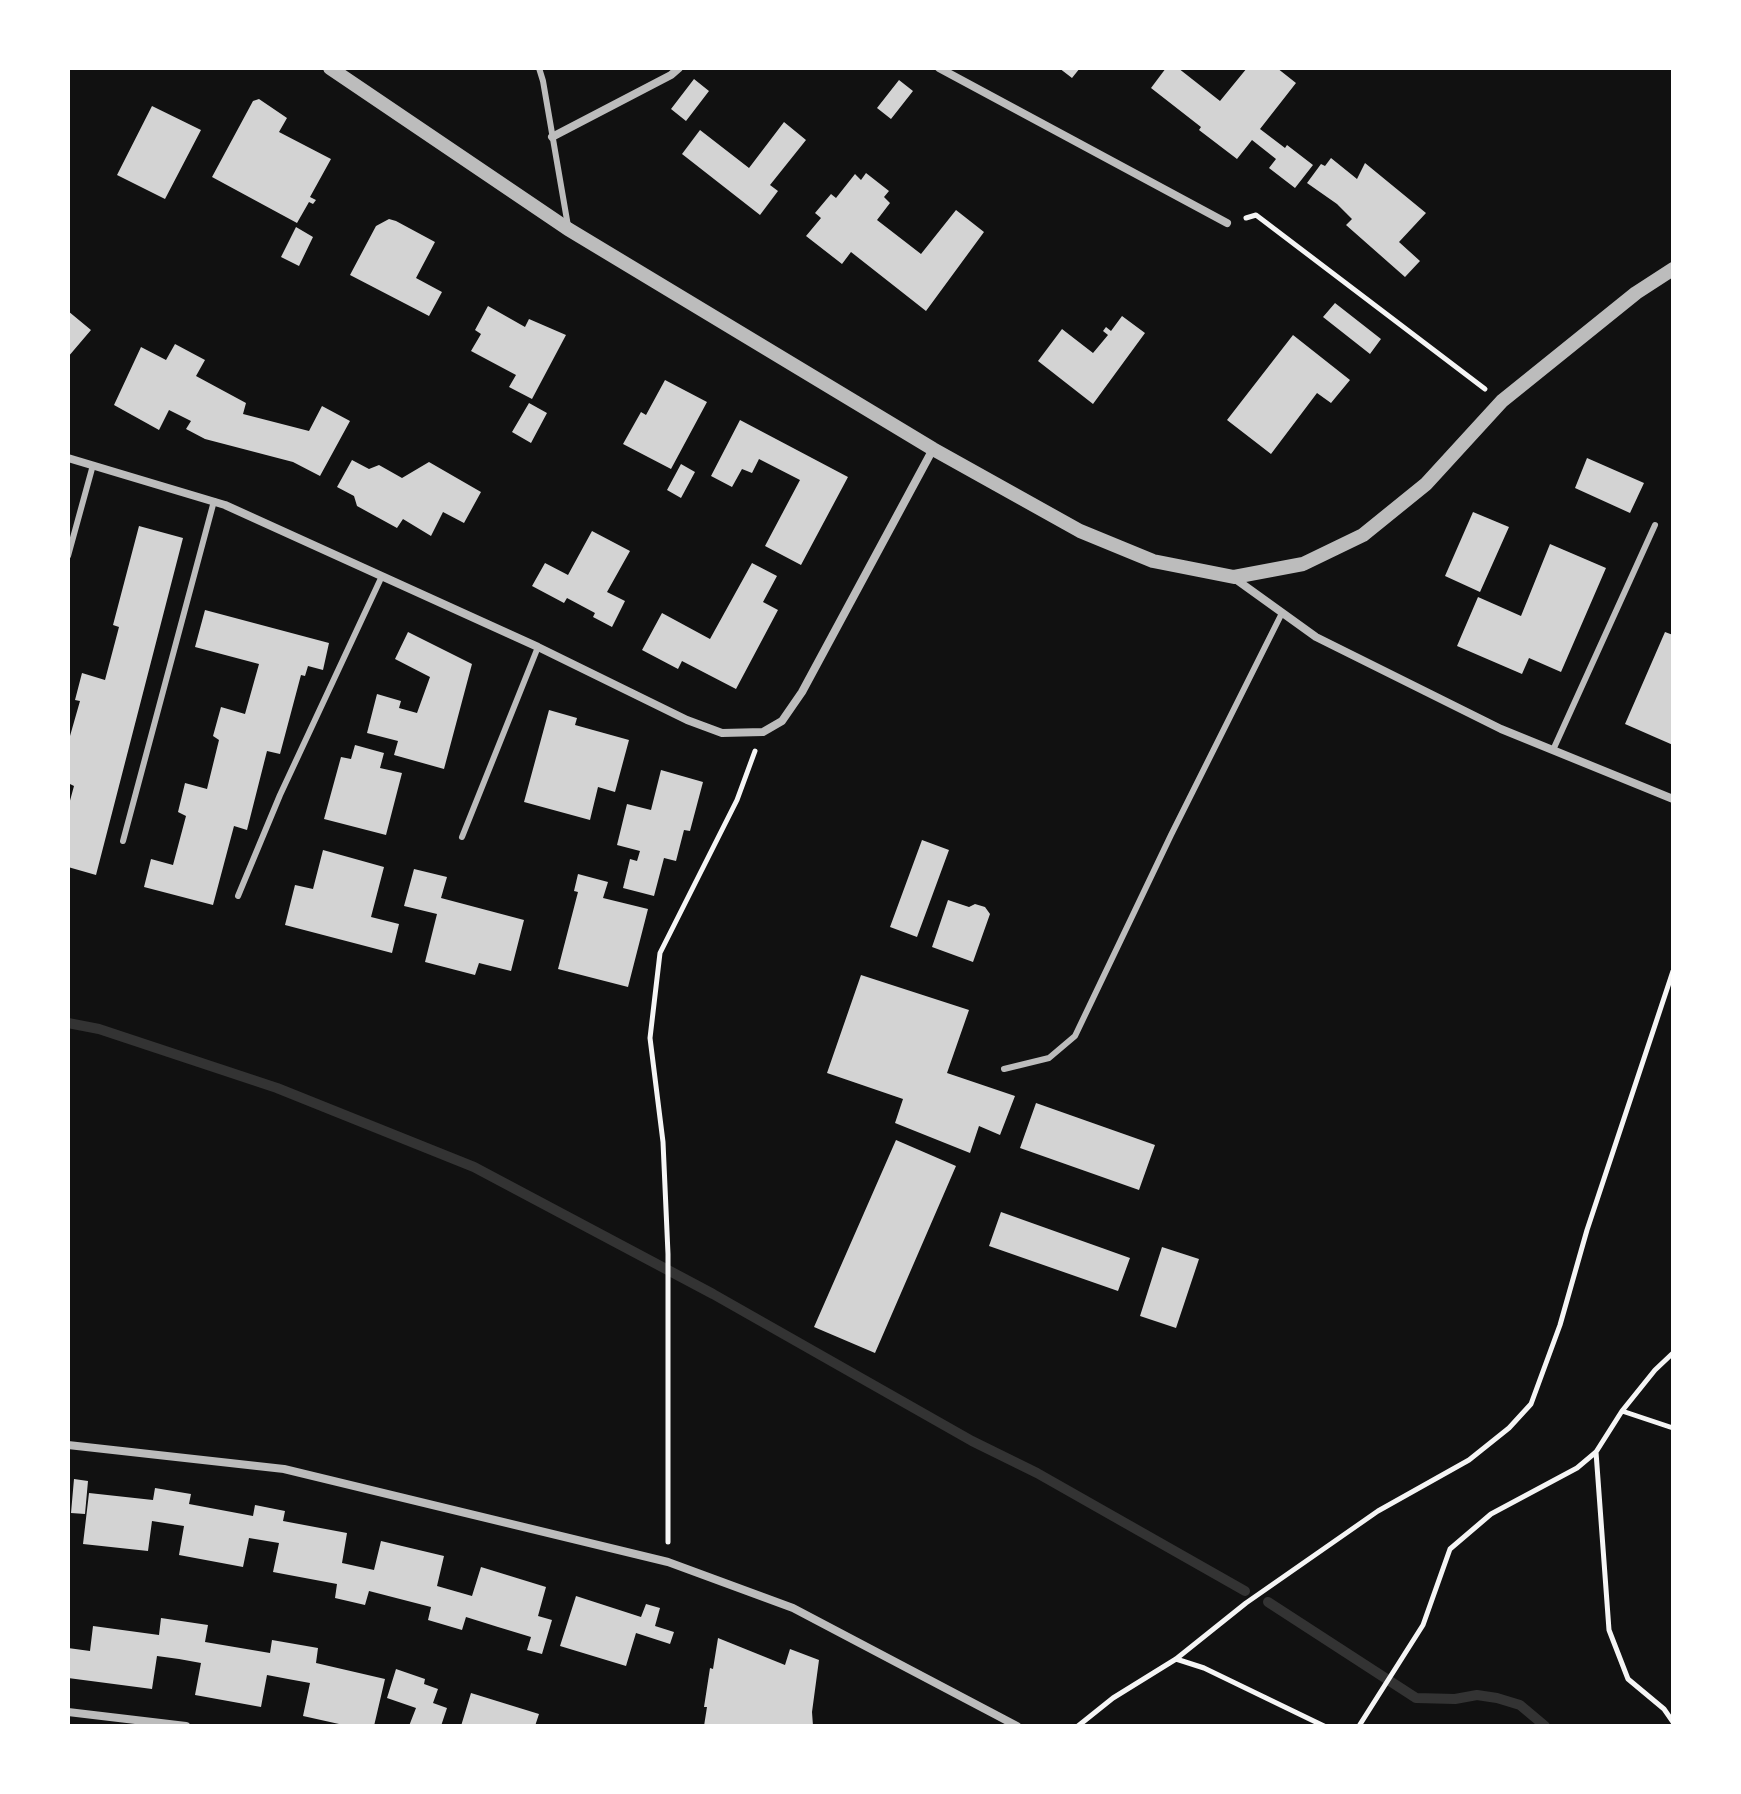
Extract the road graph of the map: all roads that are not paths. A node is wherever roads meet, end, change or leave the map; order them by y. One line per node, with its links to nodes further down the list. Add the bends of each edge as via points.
1 (330, 68): 7 (street)
2 (539, 68): 5 (lane)
3 (679, 68): 5 (street)
4 (939, 68): 6 (street)
5 (552, 137): 7 (lane)
6 (1227, 223)
7 (568, 229): 9 (street)
8 (1673, 269): 16 (street, via 1502,401 1426,484 1363,535 1303,564)
9 (933, 449): 16 (street, via 1095,537 1153,561); 18 (street, via 802,692 782,721 763,732 722,733 687,720)
10 (68, 458): 11 (street)
11 (93, 465): 12 (street); 14 (lane)
12 (214, 501): 15 (street); 22 (lane)
13 (1655, 525): 19 (lane)
14 (68, 556)
15 (382, 576): 18 (street); 23 (lane)
16 (1234, 577): 17 (street)
17 (1282, 613): 19 (street, via 1316,637); 24 (lane, via 1075,1036 1049,1058)
18 (538, 647): 21 (lane)
19 (1553, 750): 20 (street)
20 (1673, 799)
21 (462, 837)
22 (123, 841)
23 (238, 896)
24 (1004, 1069)
25 (68, 1445): 28 (street, via 284,1469 668,1562 793,1608)
26 (68, 1712): 27 (street)
27 (186, 1726)
28 (1017, 1726)

